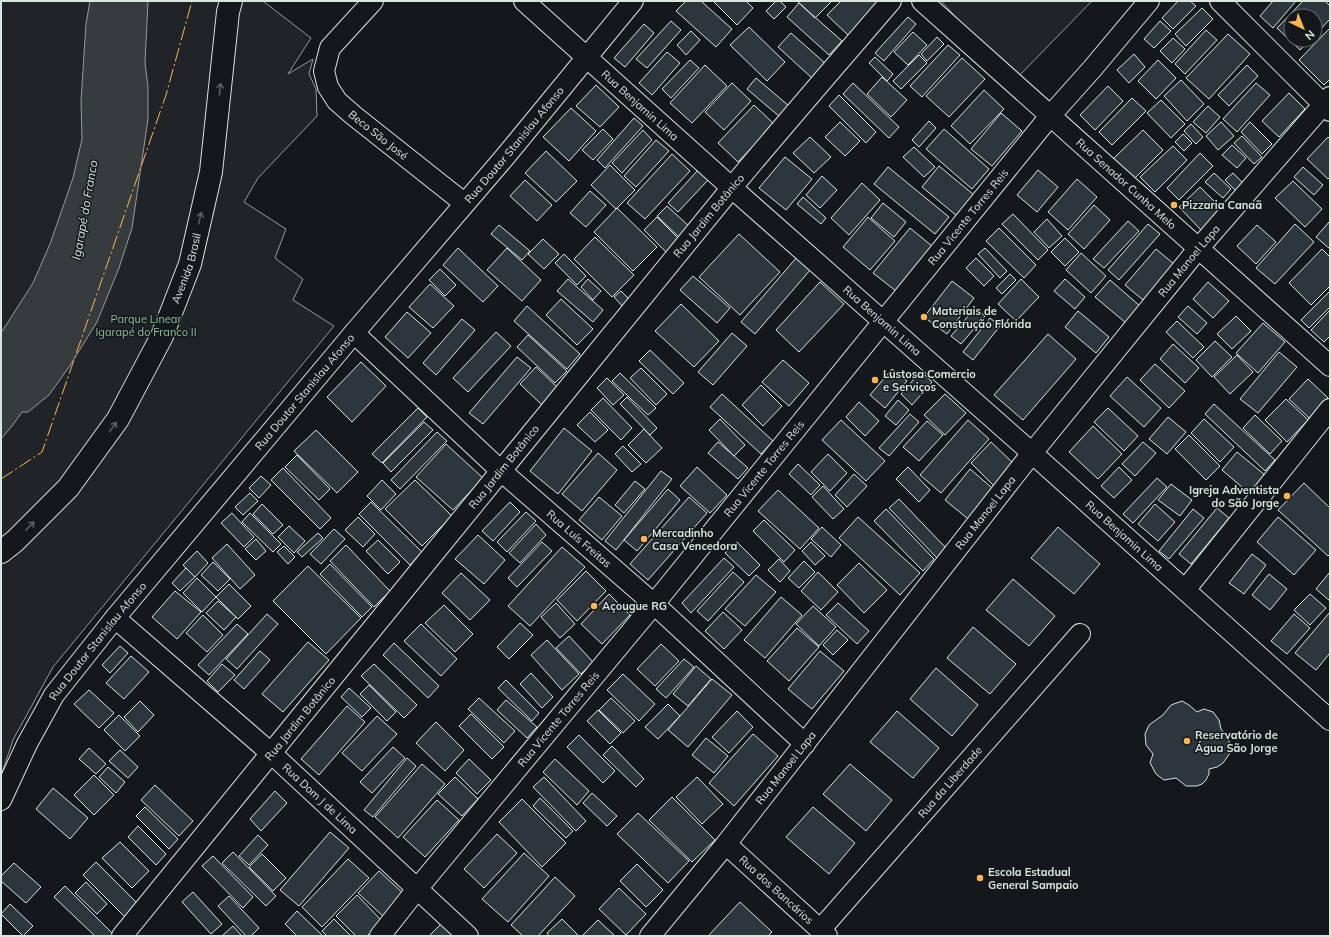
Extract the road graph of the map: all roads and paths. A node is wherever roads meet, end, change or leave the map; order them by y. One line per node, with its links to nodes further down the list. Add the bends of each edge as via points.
1 (231, 1): 21 (highway, Avenida Brasil, one-way to 1, via 68,488 118,419 162,336 190,264 211,172)
2 (373, 1): 13 (street, Beco São José, via 330,48 324,72 328,87 337,101 353,115)
3 (524, 1): 9 (street, Rua Benjamin Lima)
4 (634, 1): 9 (street, Rua Doutor Stanislau Afonso)
5 (891, 1): 12 (street, Rua Jardim Botânico)
6 (922, 1): 11 (street, Rua Senador Cunha Melo)
7 (1149, 1): 11 (street, Rua Vicente Torres Reis)
8 (1220, 1): 10 (street)
9 (586, 57): 12 (street, Rua Benjamin Lima); 13 (street, Rua Doutor Stanislau Afonso)
10 (1328, 104): 14 (street, Rua Manoel Lapa)
11 (1050, 116): 14 (street, Rua Senador Cunha Melo); 15 (street, Rua Vicente Torres Reis)
12 (732, 188): 15 (street, Rua Benjamin Lima); 20 (street, Rua Jardim Botânico)
13 (464, 203): 16 (street, Rua Doutor Stanislau Afonso)
14 (1198, 249): 17 (street, Rua Senador Cunha Melo); 19 (street, Rua Manoel Lapa)
15 (883, 322): 19 (street, Rua Benjamin Lima); 23 (street, Rua Vicente Torres Reis)
16 (354, 333): 20 (street, Rua Luís Freitas); 24 (street, Rua Doutor Stanislau Afonso)
17 (1330, 366)
18 (1330, 409): 22 (street)
19 (1032, 453): 22 (street, Rua Benjamin Lima); 27 (street, Rua Manoel Lapa)
20 (500, 470): 23 (street, Rua Luís Freitas); 28 (street, Rua Jardim Botânico)
21 (1, 552)
22 (1185, 590): 26 (street, Rua Benjamin Lima)
23 (654, 604): 27 (street, Rua Luís Freitas); 31 (street, Rua Vicente Torres Reis)
24 (115, 618): 28 (street, Rua Dom J de Lima); 29 (street, Rua Doutor Stanislau Afonso, via 54,695 27,744)
25 (1080, 634): 32 (street, Rua da Liberdade)
26 (1330, 720)
27 (805, 744): 30 (street, Rua Manoel Lapa)
28 (272, 754): 31 (street, Rua Dom J de Lima); 33 (street, Rua Jardim Botânico)
29 (1, 800)
30 (726, 844): 32 (street, Rua dos Bancários); 36 (street, Rua Manoel Lapa)
31 (418, 889): 34 (street, Rua Vicente Torres Reis); 35 (street, Rua Dom J de Lima)
32 (824, 933)
33 (122, 936)
34 (380, 936)
35 (468, 936)
36 (650, 936)

